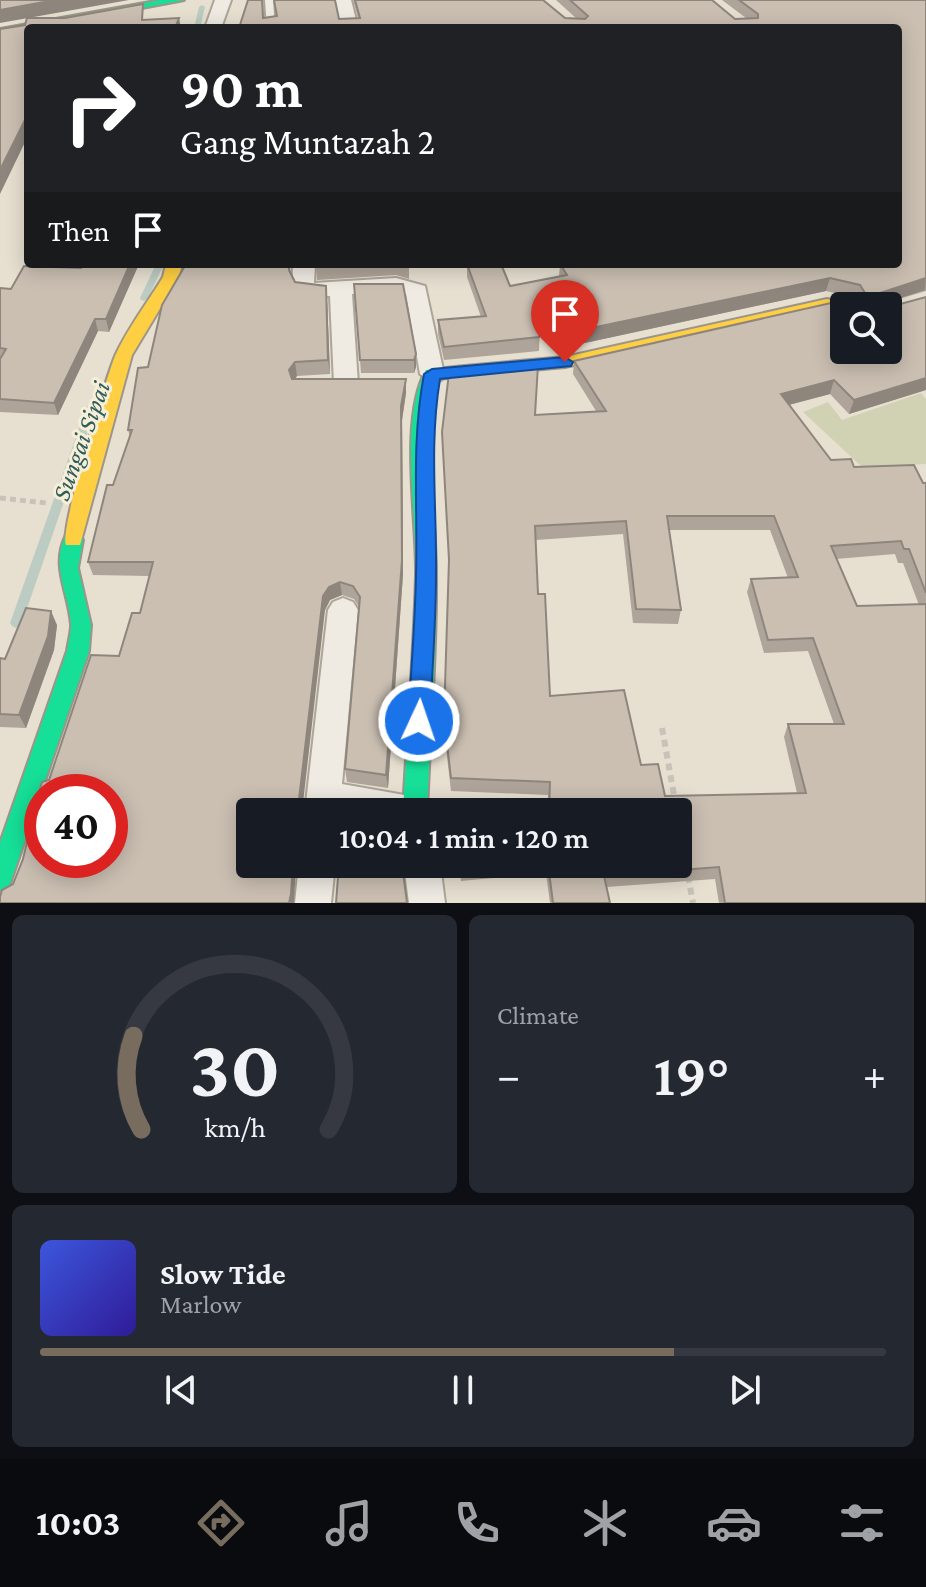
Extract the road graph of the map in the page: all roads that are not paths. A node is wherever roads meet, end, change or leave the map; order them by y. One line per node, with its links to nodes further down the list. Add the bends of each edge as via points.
1 (133, 0): 6 (main road)
2 (223, 0): 8 (street)
3 (269, 0): 9 (lane)
4 (343, 0): 10 (street)
5 (170, 1): 7 (main road)
6 (0, 23)
7 (44, 24)
8 (214, 24)
9 (271, 24)
10 (349, 24)
11 (24, 28): 12 (main road)
12 (0, 32)
13 (173, 268): 25 (main road, via 124,355 79,507 68,568 81,625 78,651)
14 (304, 268): 15 (street, via 303,286)
15 (341, 289): 17 (street, via 393,285 417,291); 18 (street)
16 (830, 305): 17 (main road, via 565,362)
17 (430, 379): 20 (street); 24 (main road)
18 (346, 384): 19 (street); 21 (street)
19 (374, 384)
20 (401, 384)
21 (320, 385)
22 (343, 610): 23 (street)
23 (324, 798)
24 (416, 798)
25 (0, 878)
26 (316, 878): 28 (street)
27 (424, 878): 29 (street)
28 (313, 903)
29 (427, 903)

